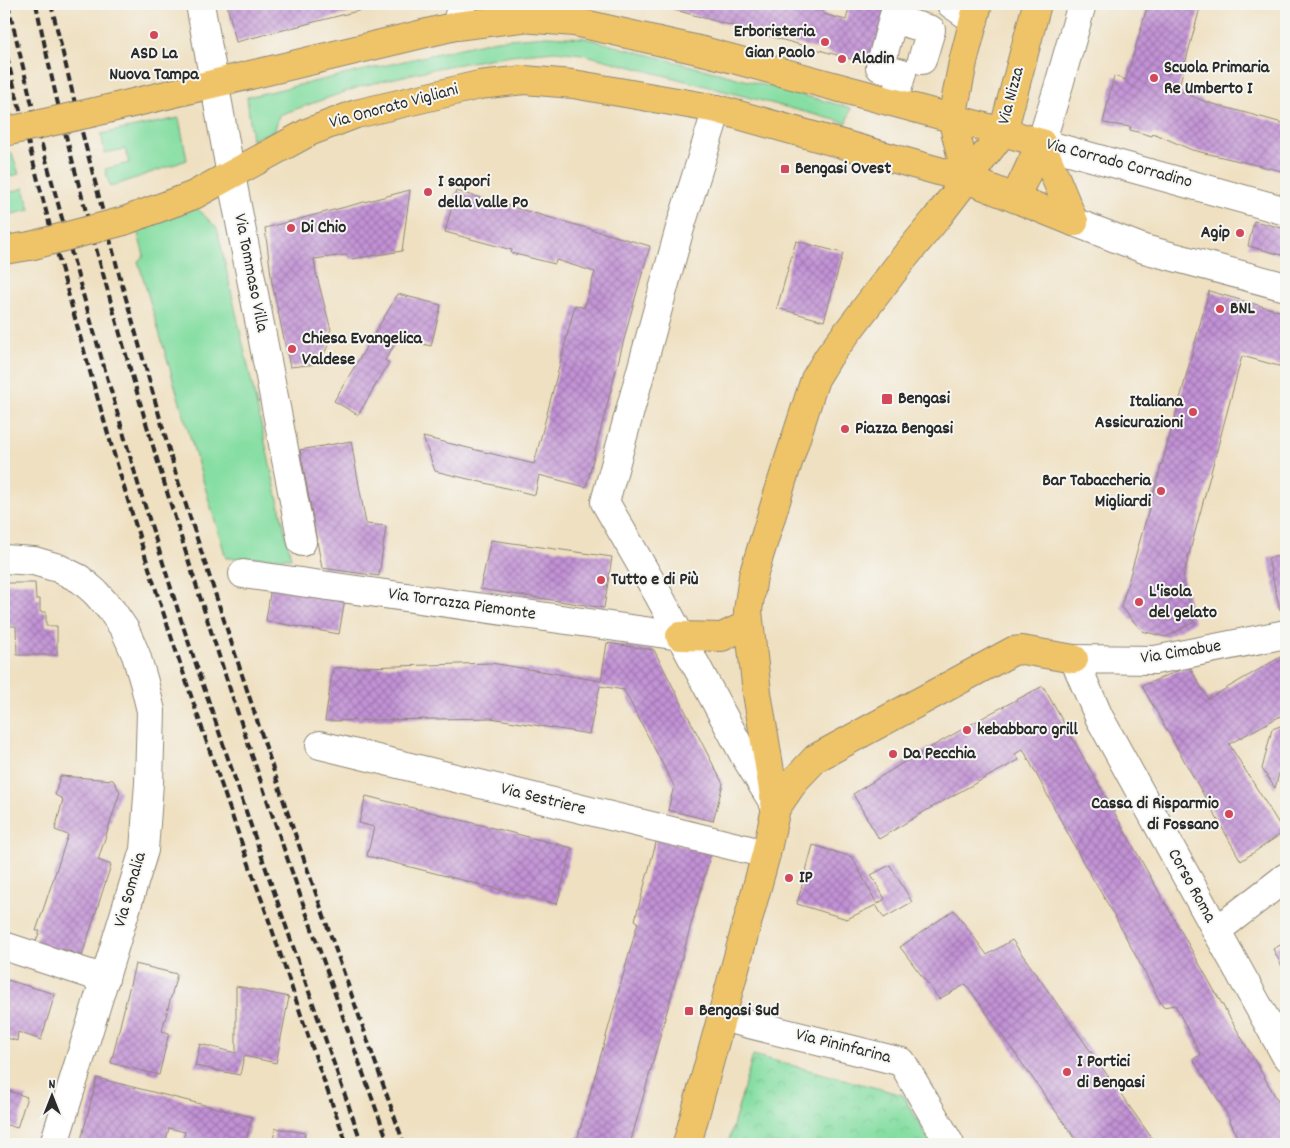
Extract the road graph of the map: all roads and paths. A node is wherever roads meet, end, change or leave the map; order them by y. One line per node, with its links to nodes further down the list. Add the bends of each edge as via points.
1 (200, 4): 9 (street, Via Tommaso Villa)
2 (951, 4): 6 (street)
3 (1037, 4): 14 (main road, Via Nizza)
4 (1082, 4): 15 (street)
5 (895, 11): 8 (street, via 931,30); 10 (street, via 880,66 902,73)
6 (976, 12): 12 (main road)
7 (459, 15): 9 (main road); 12 (main road, via 575,22 707,52)
8 (922, 60)
9 (215, 83): 13 (main road, bridge); 16 (street, Via Tommaso Villa)
10 (898, 87)
11 (717, 109): 16 (main road, Via Onorato Vigliani, via 573,84 524,80 479,84 356,114 309,132); 17 (main road); 28 (street, via 680,228 605,502)
12 (952, 118): 14 (main road, Via Corrado Corradino); 17 (main road)
13 (4, 132)
14 (1004, 132): 15 (main road, Via Corrado Corradino); 17 (main road, Via Nizza)
15 (1041, 143): 18 (main road); 19 (street, Via Corrado Corradino); 20 (main road)
16 (231, 175): 21 (main road, Via Onorato Vigliani, bridge, via 194,194 124,221); 23 (street, Via Tommaso Villa)
17 (967, 179): 18 (main road); 26 (main road, via 829,356 815,379 753,576)
18 (1015, 198): 20 (main road)
19 (1286, 211)
20 (1074, 222): 22 (street, via 1144,249)
21 (4, 250)
22 (1286, 286)
23 (302, 542)
24 (4, 559): 36 (street, Via Somalia, via 34,561 58,568 80,579 95,592 125,630 144,682 150,711 144,850)
25 (243, 574): 28 (street, Via Torrazza Piemonte)
26 (749, 624): 28 (main road, via 722,637); 31 (main road)
27 (1286, 634): 29 (street, Via Cimabue, via 1155,660)
28 (680, 636): 31 (street)
29 (1074, 660): 31 (main road, via 1013,651 816,758); 34 (street, Corso Roma, via 1099,717)
30 (320, 745): 32 (street, Via Sestriere)
31 (776, 808): 32 (main road)
32 (766, 854): 37 (main road)
33 (1286, 877): 34 (street)
34 (1216, 930): 38 (street, Corso Roma)
35 (4, 946): 36 (street)
36 (105, 979): 39 (street, Via Somalia)
37 (721, 1017): 40 (main road); 41 (street, Via Pininfarina, via 902,1062)
38 (1286, 1056)
39 (54, 1144)
40 (687, 1144)
41 (950, 1144)

